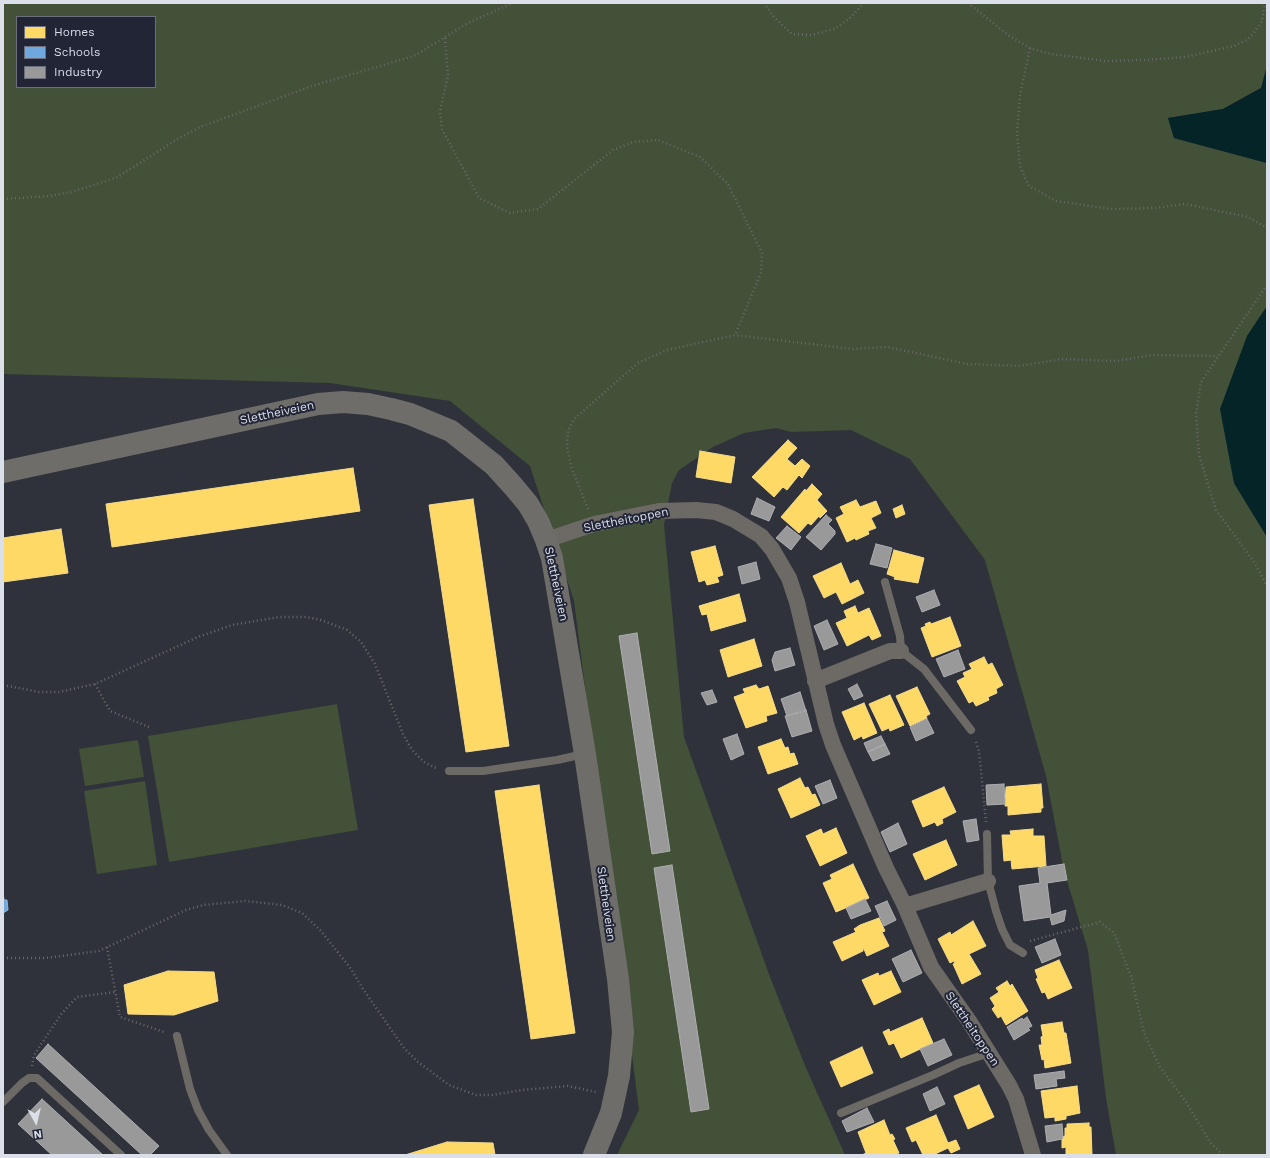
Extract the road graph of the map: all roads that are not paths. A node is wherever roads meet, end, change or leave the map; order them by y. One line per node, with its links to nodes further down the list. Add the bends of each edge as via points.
1 (3, 472): 2 (street, Slettheiveien, via 318,404 368,404 391,409 451,431 473,447 494,465 528,504)
2 (546, 540): 5 (street, Slettheitoppen, via 594,524 659,511 716,512 733,519 761,536 789,578); 7 (street, Slettheiveien, via 564,621)
3 (885, 582): 4 (lane, via 900,636)
4 (901, 650): 5 (street, via 890,651); 6 (lane, via 924,669)
5 (815, 681): 11 (street, Slettheitoppen, via 833,746)
6 (971, 730)
7 (585, 754): 8 (lane, via 483,771); 19 (street, Slettheiveien, via 618,979 623,1032 615,1097)
8 (449, 772)
9 (987, 834): 10 (lane)
10 (988, 881): 11 (street); 12 (lane, via 1002,929 1010,945)
11 (905, 906): 14 (street, Slettheitoppen, via 931,967)
12 (1023, 952)
13 (177, 1036): 18 (lane, via 198,1110)
14 (989, 1053): 16 (lane, via 959,1063); 20 (street, Slettheitoppen, via 1010,1085)
15 (3, 1102): 17 (lane, via 29,1078 37,1078)
16 (841, 1113)
17 (121, 1155)
18 (227, 1155)
19 (594, 1155)
20 (1033, 1155)

